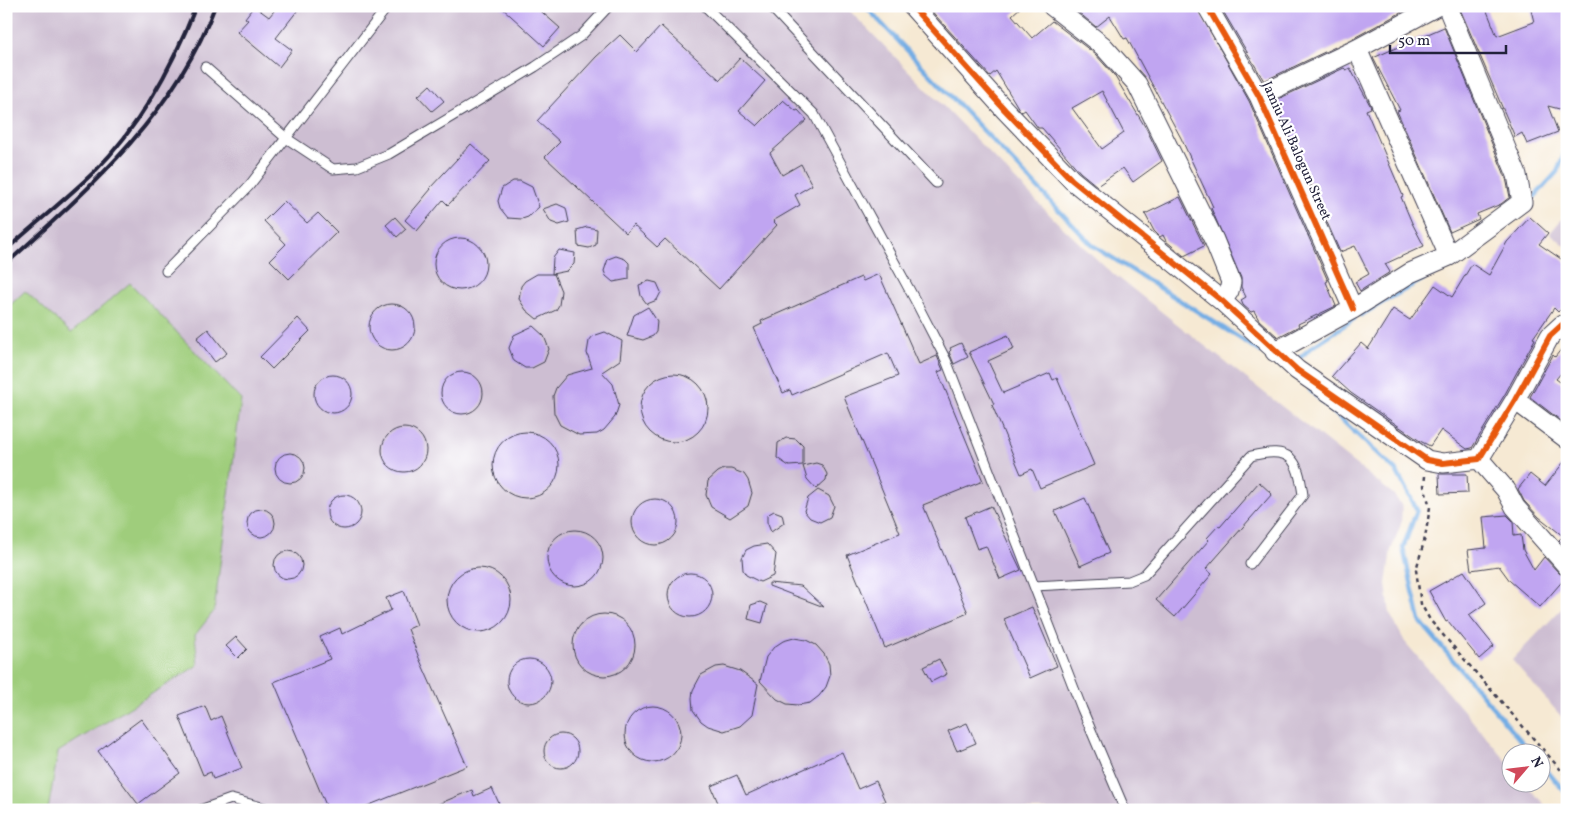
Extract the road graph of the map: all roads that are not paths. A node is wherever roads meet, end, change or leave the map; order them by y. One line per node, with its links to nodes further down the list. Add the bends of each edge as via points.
1 (388, 6): 13 (lane)
2 (609, 6): 13 (lane, via 581,36 535,67 389,154 357,168 333,169)
3 (705, 6): 26 (lane, via 814,114 946,360)
4 (770, 6): 14 (lane)
5 (912, 6): 17 (street, via 1072,180)
6 (1052, 6): 17 (street, via 1102,46 1137,84 1202,215 1231,282)
7 (1207, 6): 12 (street, Jamiu Ali Balogun Street)
8 (1437, 6): 10 (street)
9 (1447, 6): 15 (street, via 1517,175 1522,202)
10 (1357, 49): 12 (street); 15 (street)
11 (205, 68): 13 (lane)
12 (1259, 96): 18 (street, Jamiu Ali Balogun Street)
13 (286, 138): 16 (lane, via 249,186)
14 (936, 183)
15 (1449, 256): 18 (street, via 1410,273)
16 (166, 271)
17 (1222, 301): 20 (street)
18 (1353, 309): 20 (street)
19 (1567, 326): 21 (street, via 1562,325 1550,336)
20 (1286, 361): 23 (street, via 1427,460 1442,463)
21 (1515, 400): 22 (street); 23 (street)
22 (1567, 439)
23 (1479, 459): 25 (street, via 1506,490 1515,507)
24 (1250, 564): 26 (lane, via 1303,495 1297,464 1286,454 1272,451 1251,456 1144,575 1129,580)
25 (1567, 566)
26 (1034, 586): 29 (lane)
27 (200, 810): 28 (lane, via 231,799)
28 (273, 810)
29 (1125, 810)

